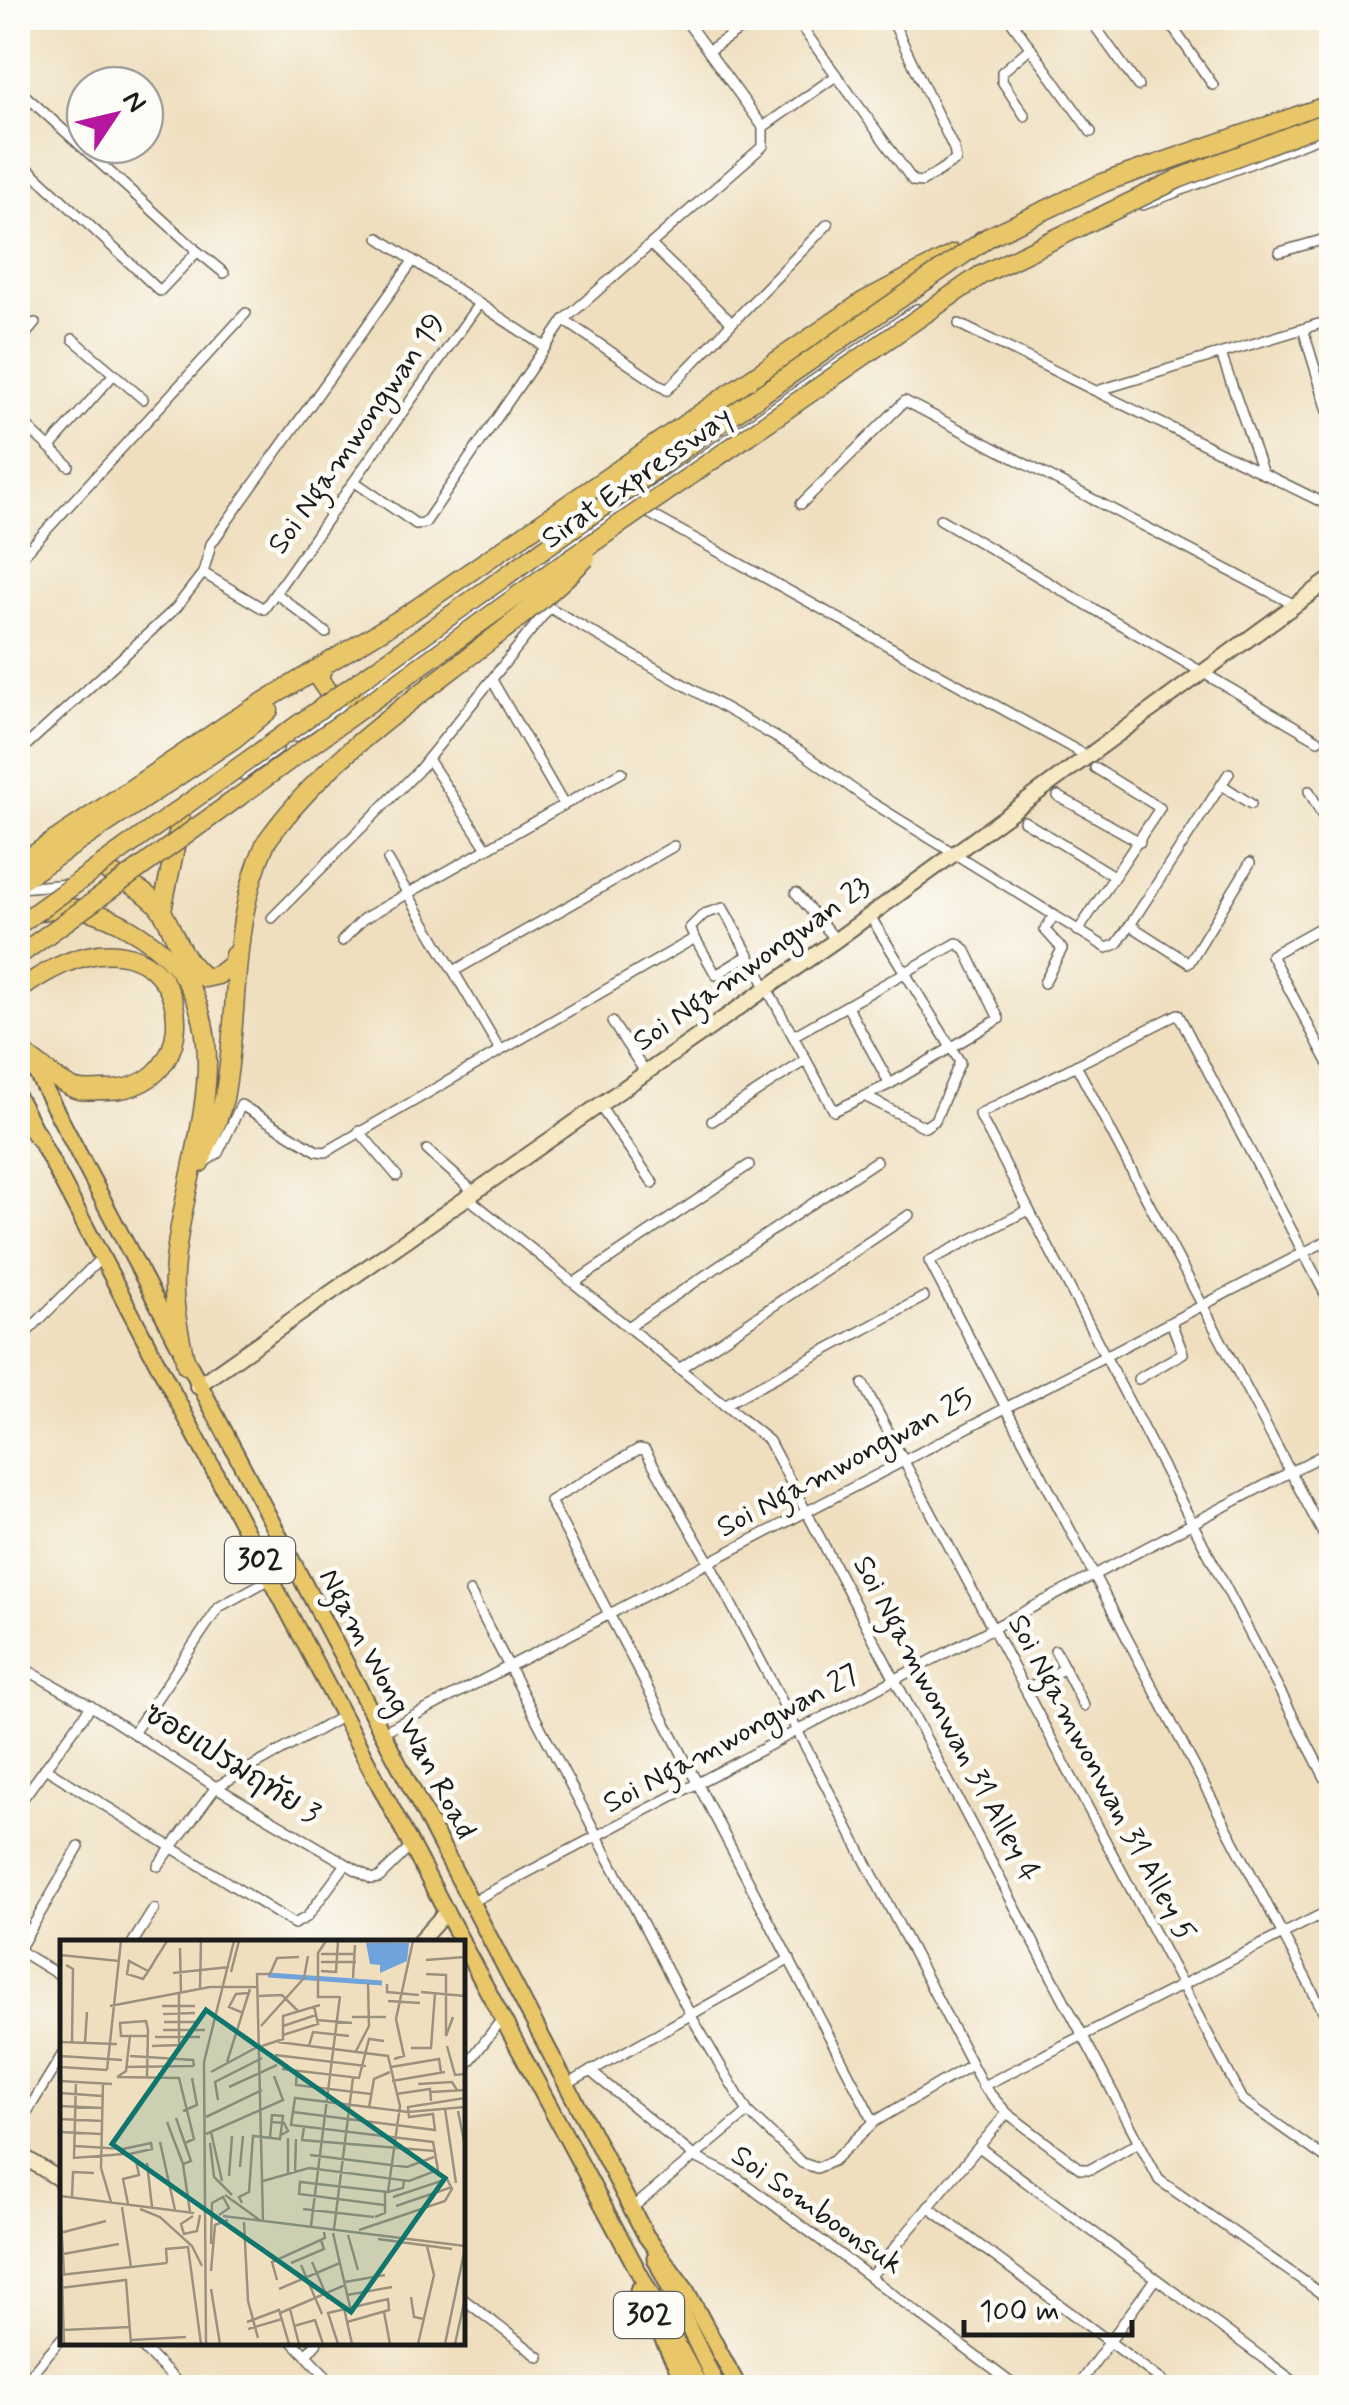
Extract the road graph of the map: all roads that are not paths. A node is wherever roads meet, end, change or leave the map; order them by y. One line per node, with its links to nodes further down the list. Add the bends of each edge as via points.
1 (684, 18): 9 (street)
2 (794, 18): 10 (street)
3 (891, 18): 10 (street, via 956,160 913,181)
4 (1009, 18): 8 (street)
5 (1089, 18): 12 (street)
6 (1166, 18): 11 (street)
7 (742, 28): 9 (street)
8 (1030, 48): 15 (street, via 1002,72); 18 (street)
9 (708, 51): 17 (street)
10 (836, 76): 17 (street)
11 (1213, 85)
12 (1138, 86)
13 (18, 94): 26 (street)
14 (1332, 104): 22 (highway, Sirat Expressway, via 1105,182)
15 (1025, 116)
16 (1332, 120): 55 (highway, Sirat Expressway, bridge, via 1178,179 981,275)
17 (763, 127): 25 (street, via 763,146 743,167)
18 (1091, 132)
19 (1332, 132): 51 (street, via 993,262 864,342)
20 (18, 159): 26 (street, via 160,291)
21 (828, 224): 34 (street)
22 (993, 234): 64 (highway, bridge, via 864,301); 101 (highway, Sirat Expressway, bridge)
23 (1332, 236): 27 (street)
24 (379, 238): 28 (street)
25 (650, 245): 32 (street); 34 (street)
26 (196, 251): 29 (street)
27 (1280, 252)
28 (412, 261): 30 (street); 57 (street, via 210,544)
29 (224, 273)
30 (478, 305): 40 (street, Soi Ngamwongwan 19); 50 (street, Soi Ngamwongwan 19)
31 (246, 313): 56 (street)
32 (564, 320): 34 (street, via 667,390); 40 (street)
33 (1332, 320): 37 (street)
34 (731, 322)
35 (35, 323): 39 (street)
36 (959, 324): 43 (street)
37 (1303, 330): 41 (street); 46 (street)
38 (73, 338): 42 (street)
39 (18, 343)
40 (545, 347): 50 (street, via 420,526)
41 (1221, 354): 43 (street); 49 (street)
42 (114, 374): 44 (street); 47 (street)
43 (1098, 390): 49 (street)
44 (143, 399)
45 (18, 418): 47 (street)
46 (1332, 424)
47 (50, 448): 48 (street)
48 (68, 466)
49 (1263, 474): 53 (street)
50 (354, 482): 60 (street, Soi Ngamwongwan 19)
51 (632, 504): 59 (street); 72 (street)
52 (801, 504): 61 (street, via 905,401)
53 (1332, 507)
54 (940, 518): 65 (street)
55 (615, 529): 102 (highway, bridge, via 549,596 323,773 266,842); 109 (highway, Sirat Expressway, bridge)
56 (18, 561)
57 (204, 573): 60 (street, Soi Ngamwongwan 19, via 261,610); 70 (street, via 176,608)
58 (1332, 578): 61 (street, Soi Ngamwongwan 23)
59 (512, 585): 62 (street); 68 (street)
60 (276, 593): 63 (street)
61 (1296, 606): 65 (street, Soi Ngamwongwan 23)
62 (549, 608): 66 (street); 86 (street, via 800,751)
63 (326, 633)
64 (322, 669): 67 (highway); 68 (highway, via 319,680)
65 (1204, 671): 69 (street); 72 (street, Soi Ngamwongwan 23)
66 (492, 680): 71 (street); 79 (street)
67 (283, 696): 68 (highway, via 313,688); 89 (highway, via 232,721); 92 (highway, via 234,739)
68 (337, 705): 80 (street)
69 (1318, 740)
70 (18, 753)
71 (428, 759): 85 (street); 99 (street)
72 (1090, 761): 83 (street, via 1160,808); 86 (street, Soi Ngamwongwan 23)
73 (622, 772): 79 (street)
74 (1230, 773): 75 (street)
75 (1222, 785): 78 (street); 103 (street)
76 (1309, 791): 82 (street)
77 (1058, 796): 83 (street)
78 (1251, 804)
79 (564, 805): 85 (street)
80 (181, 819): 90 (street); 95 (highway)
81 (1024, 821): 91 (street)
82 (1332, 832)
83 (1140, 842): 91 (street)
84 (674, 846): 110 (street)
85 (486, 848): 93 (street)
86 (955, 855): 96 (street); 98 (street, Soi Ngamwongwan 23)
87 (388, 860): 93 (street)
88 (1250, 863): 103 (street, via 1188,962)
89 (18, 865)
90 (106, 871): 92 (street, via 66,885); 95 (highway)
91 (1112, 875): 104 (street)
92 (18, 885)
93 (408, 893): 107 (street, via 362,920); 110 (street)
94 (796, 893): 106 (street)
95 (162, 910): 102 (highway, via 188,964 206,978 232,964)
96 (1054, 915): 104 (street); 112 (street, via 1045,930 1062,956)
97 (18, 916): 143 (highway, bridge, via 60,906 111,918 148,939 182,972 202,1014 208,1066)
98 (870, 916): 106 (street, Soi Ngamwongwan 23); 111 (street)
99 (272, 918)
100 (1332, 921): 124 (street, via 1271,955)
101 (18, 924)
102 (238, 925): 137 (highway, via 223,1102)
103 (1130, 925): 104 (street, via 1107,948)
104 (1078, 931)
105 (695, 938): 108 (street, via 716,975); 108 (street, via 690,928 723,908); 119 (street)
106 (836, 940): 113 (street, Soi Ngamwongwan 23)
107 (342, 941)
108 (749, 955): 113 (street)
109 (18, 956)
110 (454, 970): 119 (street)
111 (905, 971): 115 (street); 120 (street); 120 (street, via 957,943 965,948 1000,1019)
112 (1044, 982)
113 (767, 988): 117 (street); 125 (street, Soi Ngamwongwan 23)
114 (18, 990): 121 (highway, via 82,954 114,950 159,974 174,1000 172,1054 152,1077 122,1091 75,1089)
115 (847, 1006): 117 (street); 126 (street)
116 (612, 1022): 125 (street)
117 (793, 1036): 122 (street)
118 (18, 1038): 121 (main road, Ngam Wong Wan Road / 302)
119 (500, 1050): 132 (street)
120 (950, 1050): 126 (street); 127 (street, via 960,1062 925,1127)
121 (28, 1057): 155 (main road, Ngam Wong Wan Road / 302)
122 (806, 1060): 127 (street, via 834,1111); 131 (street)
123 (1076, 1065): 141 (street, via 979,1114); 145 (street, via 1178,1014); 149 (street)
124 (1332, 1070)
125 (645, 1072): 129 (street, Soi Ngamwongwan 23)
126 (890, 1084): 127 (street)
127 (866, 1097)
128 (18, 1098): 133 (main road, Ngam Wong Wan Road / 302)
129 (599, 1105): 139 (street); 140 (street, Soi Ngamwongwan 23)
130 (18, 1111): 133 (highway)
131 (712, 1122)
132 (359, 1131): 137 (street, via 321,1152 240,1105 218,1153); 138 (street)
133 (38, 1137): 146 (main road, Ngam Wong Wan Road / 302)
134 (427, 1150): 140 (street, Soi Ngamwonwan 31 Alley 4)
135 (876, 1161): 152 (street)
136 (749, 1165): 147 (street)
137 (199, 1166): 143 (highway)
138 (397, 1176)
139 (653, 1182)
140 (470, 1194): 147 (street, Soi Ngamwonwan 31 Alley 4); 159 (street, Soi Ngamwongwan 23)
141 (1028, 1210): 154 (street); 161 (street, via 929,1261)
142 (909, 1215): 156 (street)
143 (180, 1230): 155 (highway, via 174,1298)
144 (1332, 1238): 145 (street, Soi Ngamwongwan 25)
145 (1303, 1252): 149 (street, Soi Ngamwongwan 25); 150 (street)
146 (102, 1257): 153 (street); 170 (main road, Ngam Wong Wan Road / 302)
147 (574, 1284): 152 (street, Soi Ngamwonwan 31 Alley 4)
148 (924, 1297): 160 (street)
149 (1203, 1305): 151 (street, Soi Ngamwongwan 25); 164 (street)
150 (1332, 1307)
151 (1171, 1322): 154 (street, Soi Ngamwongwan 25); 157 (street, via 1183,1352)
152 (628, 1327): 156 (street, Soi Ngamwonwan 31 Alley 4)
153 (18, 1341)
154 (1106, 1355): 161 (street, Soi Ngamwongwan 25); 166 (street)
155 (186, 1365): 159 (main road, Ngam Wong Wan Road / 302)
156 (680, 1369): 160 (street, Soi Ngamwonwan 31 Alley 4)
157 (1138, 1379)
158 (863, 1384): 163 (street, Soi Ngamwonwan 31 Alley 5)
159 (197, 1386): 184 (main road, Ngam Wong Wan Road / 302)
160 (724, 1405): 165 (street, Soi Ngamwonwan 31 Alley 4, via 769,1442)
161 (1006, 1407): 163 (street, Soi Ngamwongwan 25); 169 (street)
162 (1332, 1450): 164 (street, Soi Ngamwongwan 27)
163 (905, 1460): 165 (street, Soi Ngamwongwan 25); 173 (street, Soi Ngamwonwan 31 Alley 5)
164 (1290, 1472): 166 (street, Soi Ngamwongwan 27); 167 (street)
165 (808, 1510): 168 (street, Soi Ngamwongwan 25); 178 (street, Soi Ngamwonwan 31 Alley 4)
166 (1192, 1524): 169 (street, Soi Ngamwongwan 27); 189 (street)
167 (1332, 1551)
168 (709, 1562): 172 (street, Soi Ngamwongwan 25); 172 (street, via 639,1448 550,1498); 185 (street)
169 (1092, 1576): 173 (street, Soi Ngamwongwan 27); 201 (street)
170 (270, 1579): 182 (main road, Ngam Wong Wan Road / 302); 183 (street, via 219,1607)
171 (470, 1592): 175 (street)
172 (610, 1614): 175 (street, Soi Ngamwongwan 25); 187 (street)
173 (994, 1629): 178 (street, Soi Ngamwongwan 27); 179 (street, Soi Ngamwonwan 31 Alley 5)
174 (1055, 1650): 176 (street)
175 (509, 1666): 184 (street, Soi Ngamwongwan 25); 191 (street)
176 (1065, 1668): 179 (street); 181 (street)
177 (19, 1670): 180 (street, ซอยเปรมฤทัย 3)
178 (897, 1680): 185 (street, Soi Ngamwongwan 27); 213 (street, Soi Ngamwonwan 31 Alley 4)
179 (1026, 1688): 209 (street, Soi Ngamwonwan 31 Alley 5)
180 (91, 1706): 183 (street, ซอยเปรมฤทัย 3); 186 (street)
181 (1084, 1706)
182 (343, 1716): 188 (street); 192 (main road, Ngam Wong Wan Road / 302)
183 (134, 1732): 188 (street, ซอยเปรมฤทัย 3)
184 (381, 1733): 197 (main road, Ngam Wong Wan Road / 302)
185 (796, 1734): 187 (street, Soi Ngamwongwan 27); 215 (street)
186 (45, 1768): 190 (street); 194 (street)
187 (696, 1786): 191 (street, Soi Ngamwongwan 27); 207 (street)
188 (216, 1787): 194 (street); 195 (street, ซอยเปรมฤทัย 3)
189 (1332, 1791)
190 (18, 1805)
191 (598, 1838): 197 (street, Soi Ngamwongwan 27); 210 (street)
192 (411, 1845): 195 (street, ซอยเปรมฤทัย 3, via 375,1880); 200 (main road, Ngam Wong Wan Road / 302)
193 (79, 1847): 206 (street)
194 (170, 1849): 195 (street, via 294,1924 307,1917); 196 (street)
195 (346, 1864)
196 (158, 1866)
197 (470, 1902): 218 (main road, Ngam Wong Wan Road / 302)
198 (154, 1908): 202 (street)
199 (1332, 1909): 201 (street)
200 (446, 1912): 203 (street); 204 (main road, Ngam Wong Wan Road / 302)
201 (1280, 1935): 209 (street); 212 (street)
202 (134, 1940)
203 (421, 1940)
204 (460, 1940)
205 (465, 1949): 211 (main road, Ngam Wong Wan Road / 302)
206 (18, 1950): 208 (street)
207 (790, 1958): 210 (street); 222 (street)
208 (60, 1975)
209 (1182, 1985): 213 (street); 228 (street, Soi Ngamwonwan 31 Alley 5, via 1243,2100)
210 (691, 2016): 217 (street); 220 (street)
211 (502, 2019): 216 (street); 233 (main road, Ngam Wong Wan Road / 302)
212 (1332, 2028)
213 (1082, 2036): 219 (street); 224 (street, Soi Ngamwonwan 31 Alley 4)
214 (60, 2059): 223 (street)
215 (969, 2066): 219 (street); 222 (street)
216 (465, 2068)
217 (590, 2071): 218 (street); 227 (street, Soi Somboonsuk)
218 (566, 2085): 231 (main road, Ngam Wong Wan Road / 302)
219 (983, 2086): 221 (street)
220 (748, 2112): 222 (street, via 802,2163 817,2168); 227 (street)
221 (1007, 2113): 224 (street, via 1080,2169); 225 (street)
222 (874, 2122)
223 (18, 2127)
224 (1137, 2143): 237 (street, Soi Ngamwonwan 31 Alley 4, via 1160,2180)
225 (978, 2147): 230 (street); 235 (street)
226 (18, 2153): 229 (street)
227 (695, 2157): 231 (street); 234 (street, Soi Somboonsuk, via 739,2180)
228 (1332, 2163)
229 (60, 2180)
230 (928, 2207): 234 (street); 240 (street)
231 (631, 2209): 232 (main road, Ngam Wong Wan Road / 302)
232 (646, 2236): 238 (main road, Ngam Wong Wan Road / 302); 254 (main road, Ngam Wong Wan Road / 302, via 686,2290)
233 (619, 2240): 238 (main road, Ngam Wong Wan Road / 302); 251 (main road, Ngam Wong Wan Road / 302)
234 (870, 2277): 255 (street, Soi Somboonsuk)
235 (1155, 2279): 240 (street); 258 (street)
236 (465, 2300): 245 (street)
237 (1332, 2301)
238 (676, 2323): 252 (main road, Ngam Wong Wan Road / 302); 253 (main road, Ngam Wong Wan Road / 302)
239 (60, 2340): 247 (street)
240 (1110, 2342): 256 (street); 257 (street)
241 (140, 2345): 249 (street)
242 (296, 2345): 244 (street)
243 (314, 2345): 244 (street)
244 (306, 2355): 250 (street)
245 (538, 2357)
246 (18, 2368): 247 (street)
247 (28, 2377): 248 (street)
248 (39, 2388)
249 (182, 2388)
250 (338, 2388)
251 (688, 2388)
252 (701, 2388)
253 (718, 2388)
254 (739, 2388)
255 (1018, 2388)
256 (1076, 2388)
257 (1172, 2388)
258 (1303, 2388)

